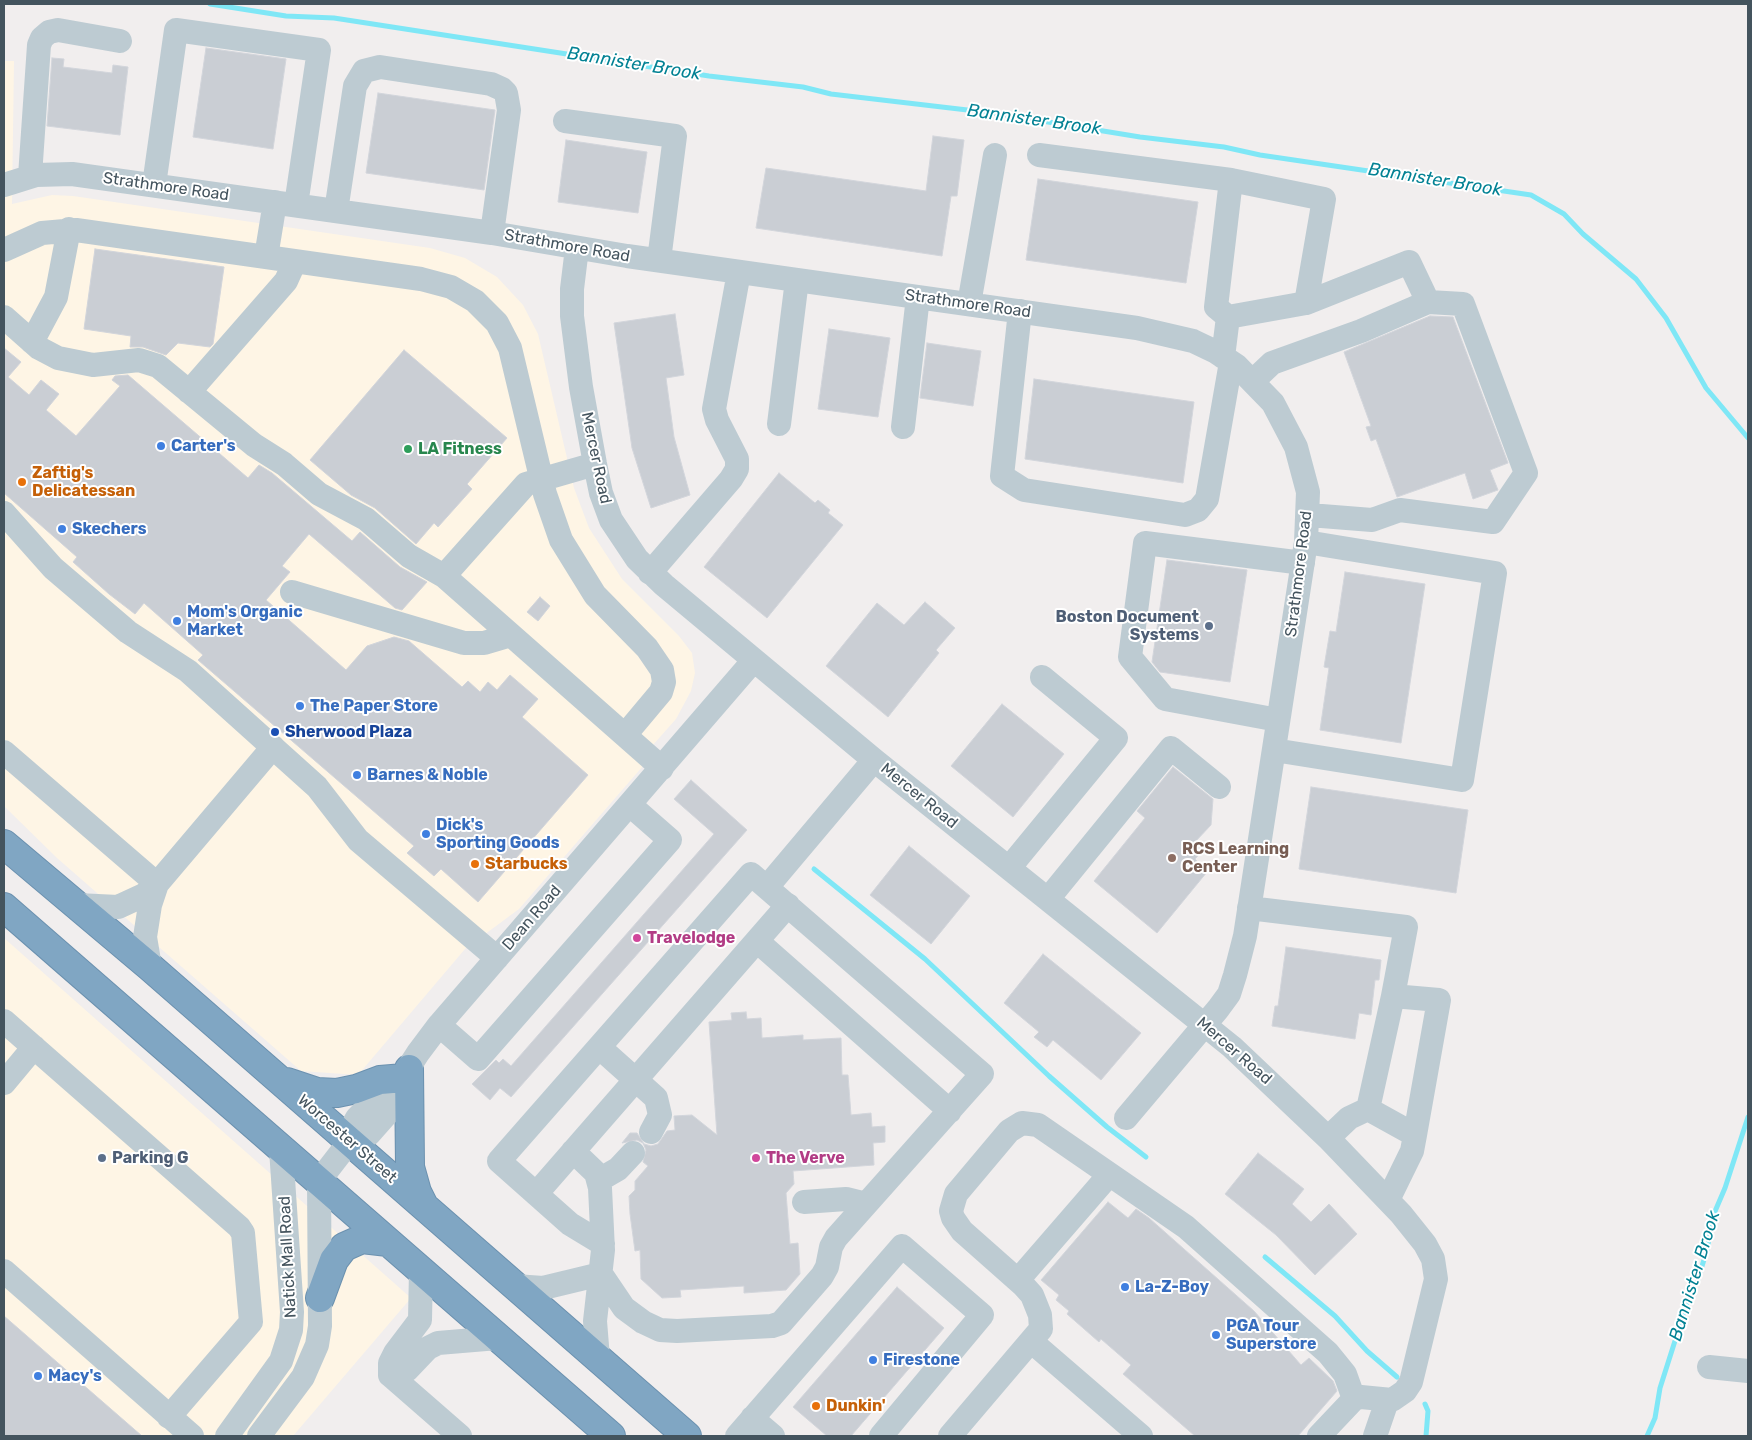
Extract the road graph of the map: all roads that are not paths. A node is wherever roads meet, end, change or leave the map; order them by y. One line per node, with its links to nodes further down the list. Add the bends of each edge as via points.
1 (120, 41): 5 (street, via 58,30 48,32 42,38)
2 (565, 121): 16 (street, via 675,136)
3 (995, 155): 23 (street)
4 (1040, 155): 6 (street)
5 (30, 176): 7 (street, Strathmore Road); 8 (street, Strathmore Road, via 65,173)
6 (1231, 180): 22 (street, via 1324,199); 26 (street, via 1216,307)
7 (4, 185)
8 (154, 185): 9 (street, Strathmore Road); 9 (street, via 176,30 319,50)
9 (285, 204): 10 (street, Strathmore Road); 15 (street)
10 (336, 211): 12 (street, Strathmore Road); 12 (street, via 355,86 364,71 380,67 491,84 506,93 509,110)
11 (69, 230): 14 (street, via 35,235); 15 (street); 27 (street, via 56,297)
12 (492, 233): 13 (street, Strathmore Road)
13 (577, 248): 16 (street, Strathmore Road); 33 (street, Mercer Road, via 572,316)
14 (4, 250)
15 (266, 257): 17 (street)
16 (659, 260): 18 (street, Strathmore Road)
17 (295, 261): 30 (street, via 286,281); 34 (street, via 441,283 460,290 483,308 502,331 510,348)
18 (739, 272): 19 (street, Strathmore Road); 38 (street, via 714,409 735,454 737,469)
19 (797, 280): 20 (street, Strathmore Road); 31 (street)
20 (918, 297): 23 (street, Strathmore Road); 32 (street)
21 (1428, 302): 22 (street, via 1410,262); 29 (street, via 1272,363); 36 (street, via 1463,304 1526,472 1493,522 1400,510 1372,520)
22 (1306, 303): 26 (street)
23 (969, 304): 24 (street, Strathmore Road)
24 (1020, 311): 28 (street, Strathmore Road, via 1165,333 1194,341); 28 (street, via 1002,476 1024,490 1185,515 1198,510 1207,499)
25 (4, 317): 27 (street)
26 (1228, 317): 28 (street)
27 (32, 342): 30 (street, via 51,355 76,363 150,362)
28 (1227, 360): 29 (street, Strathmore Road)
29 (1253, 381): 36 (street, Strathmore Road, via 1273,403 1296,447 1308,492)
30 (189, 392): 39 (street, via 325,498 366,519 409,556)
31 (779, 424)
32 (903, 427)
33 (595, 464): 34 (street); 38 (street, Mercer Road, via 604,502 615,528 630,552)
34 (541, 478): 39 (street, via 520,489); 45 (street, via 556,528 581,574 601,602 652,654 662,670 664,682 661,692)
35 (4, 514): 46 (street, via 66,579 128,632 188,671)
36 (1309, 515): 37 (street, Strathmore Road)
37 (1304, 553): 44 (street, Strathmore Road); 44 (street, via 1145,543 1130,657 1165,699); 47 (street, via 1495,573 1462,780)
38 (650, 573): 42 (street, Mercer Road)
39 (444, 576): 41 (street)
40 (292, 592): 41 (street, via 464,643 484,643)
41 (512, 635): 45 (street)
42 (754, 660): 49 (street, Mercer Road); 50 (street, Dean Road)
43 (1042, 677): 55 (street, via 1116,738)
44 (1278, 720): 47 (street, Strathmore Road)
45 (625, 735): 50 (street)
46 (273, 747): 56 (street); 64 (street, via 324,794 358,840)
47 (1274, 750): 62 (street, Strathmore Road)
48 (4, 752): 56 (street)
49 (874, 760): 55 (street, Mercer Road); 57 (street)
50 (662, 768): 52 (street, Dean Road)
51 (1219, 787): 58 (street, via 1171,748)
52 (630, 805): 64 (street, Dean Road); 69 (street, via 670,840 478,1060)
53 (4, 827): 59 (highway)
54 (4, 844): 59 (highway, Worcester Street)
55 (1010, 868): 58 (street, Mercer Road)
56 (157, 884): 59 (street, via 137,900 124,905); 65 (street, via 145,937)
57 (767, 888): 60 (street); 71 (street, via 751,874)
58 (1048, 899): 68 (street, Mercer Road)
59 (77, 905): 65 (highway, Worcester Street)
60 (788, 905): 63 (street); 77 (street, via 982,1074)
61 (4, 908): 83 (highway)
62 (1249, 908): 66 (street, via 1406,926); 68 (street, Strathmore Road, via 1240,956 1228,994)
63 (757, 941): 74 (street); 77 (street)
64 (497, 958): 69 (street, Dean Road)
65 (150, 967): 72 (highway, Worcester Street)
66 (1392, 996): 76 (street); 80 (street, via 1439,1000)
67 (4, 1021): 70 (street)
68 (1204, 1024): 78 (street, Strathmore Road); 81 (street, Mercer Road)
69 (439, 1025): 73 (street, Dean Road)
70 (34, 1047): 75 (street); 111 (street, via 243,1233 250,1322)
71 (599, 1047): 74 (street); 89 (street, via 499,1161)
72 (272, 1074): 73 (highway, via 303,1088 330,1092 349,1091 390,1077); 82 (highway, Worcester Street)
73 (403, 1079): 82 (street, Dean Road, via 386,1088 357,1118); 93 (highway, via 410,1167)
74 (636, 1079): 79 (street, via 653,1094 659,1105 659,1119); 84 (street)
75 (4, 1083)
76 (1368, 1109): 80 (street); 81 (street, via 1349,1118)
77 (950, 1111): 92 (street)
78 (1126, 1118)
79 (651, 1132)
80 (1415, 1135): 90 (street, via 1412,1151)
81 (1328, 1138): 90 (street, Mercer Road)
82 (350, 1141): 88 (street, Dean Road); 93 (highway, Worcester Street)
83 (281, 1149): 88 (highway); 112 (street, Natick Mall Road, via 291,1330 281,1361)
84 (573, 1151): 87 (street); 89 (street)
85 (633, 1153): 87 (street, via 618,1169)
86 (1109, 1175): 99 (street); 99 (street, via 1038,1126 1022,1123 1009,1131 956,1194 951,1211 957,1226); 108 (street, via 1186,1226 1328,1353 1345,1374)
87 (599, 1180): 95 (street)
88 (318, 1181): 94 (highway); 101 (street, Natick Mall Road)
89 (536, 1194): 95 (street, via 578,1230)
90 (1388, 1200): 109 (street, Mercer Road, via 1414,1228 1433,1259 1436,1278 1413,1375 1405,1391)
91 (804, 1202): 92 (street, via 846,1199)
92 (866, 1204): 98 (street, via 833,1242 822,1276 776,1325 660,1330 642,1322 624,1308)
93 (425, 1208): 100 (highway, Worcester Street)
94 (388, 1242): 96 (highway); 101 (highway, via 362,1239 344,1247 334,1260)
95 (603, 1244): 98 (street)
96 (421, 1270): 102 (highway); 107 (street, via 420,1320 395,1353 390,1363)
97 (4, 1271): 111 (street)
98 (601, 1274): 100 (street, via 543,1288); 104 (street, via 595,1321)
99 (1018, 1280): 103 (street, via 1032,1295 1040,1315 1041,1329)
100 (515, 1286): 104 (highway, Worcester Street)
101 (320, 1298): 113 (street, Natick Mall Road, via 319,1335 312,1360 298,1385)
102 (498, 1338): 107 (street, via 438,1343 428,1348 407,1370); 115 (highway)
103 (1032, 1342): 120 (street); 121 (street)
104 (598, 1358): 116 (highway, Worcester Street)
105 (1709, 1367): 106 (street)
106 (1748, 1371)
107 (390, 1375): 114 (street)
108 (1354, 1399): 109 (street); 122 (street)
109 (1386, 1401): 123 (street)
110 (752, 1418): 117 (street); 118 (street); 119 (street, via 902,1246 982,1315)
111 (182, 1430)
112 (227, 1436)
113 (260, 1436)
114 (460, 1436)
115 (611, 1436)
116 (687, 1436)
117 (737, 1436)
118 (773, 1436)
119 (881, 1436)
120 (950, 1436)
121 (1141, 1436)
122 (1319, 1436)
123 (1375, 1436)

